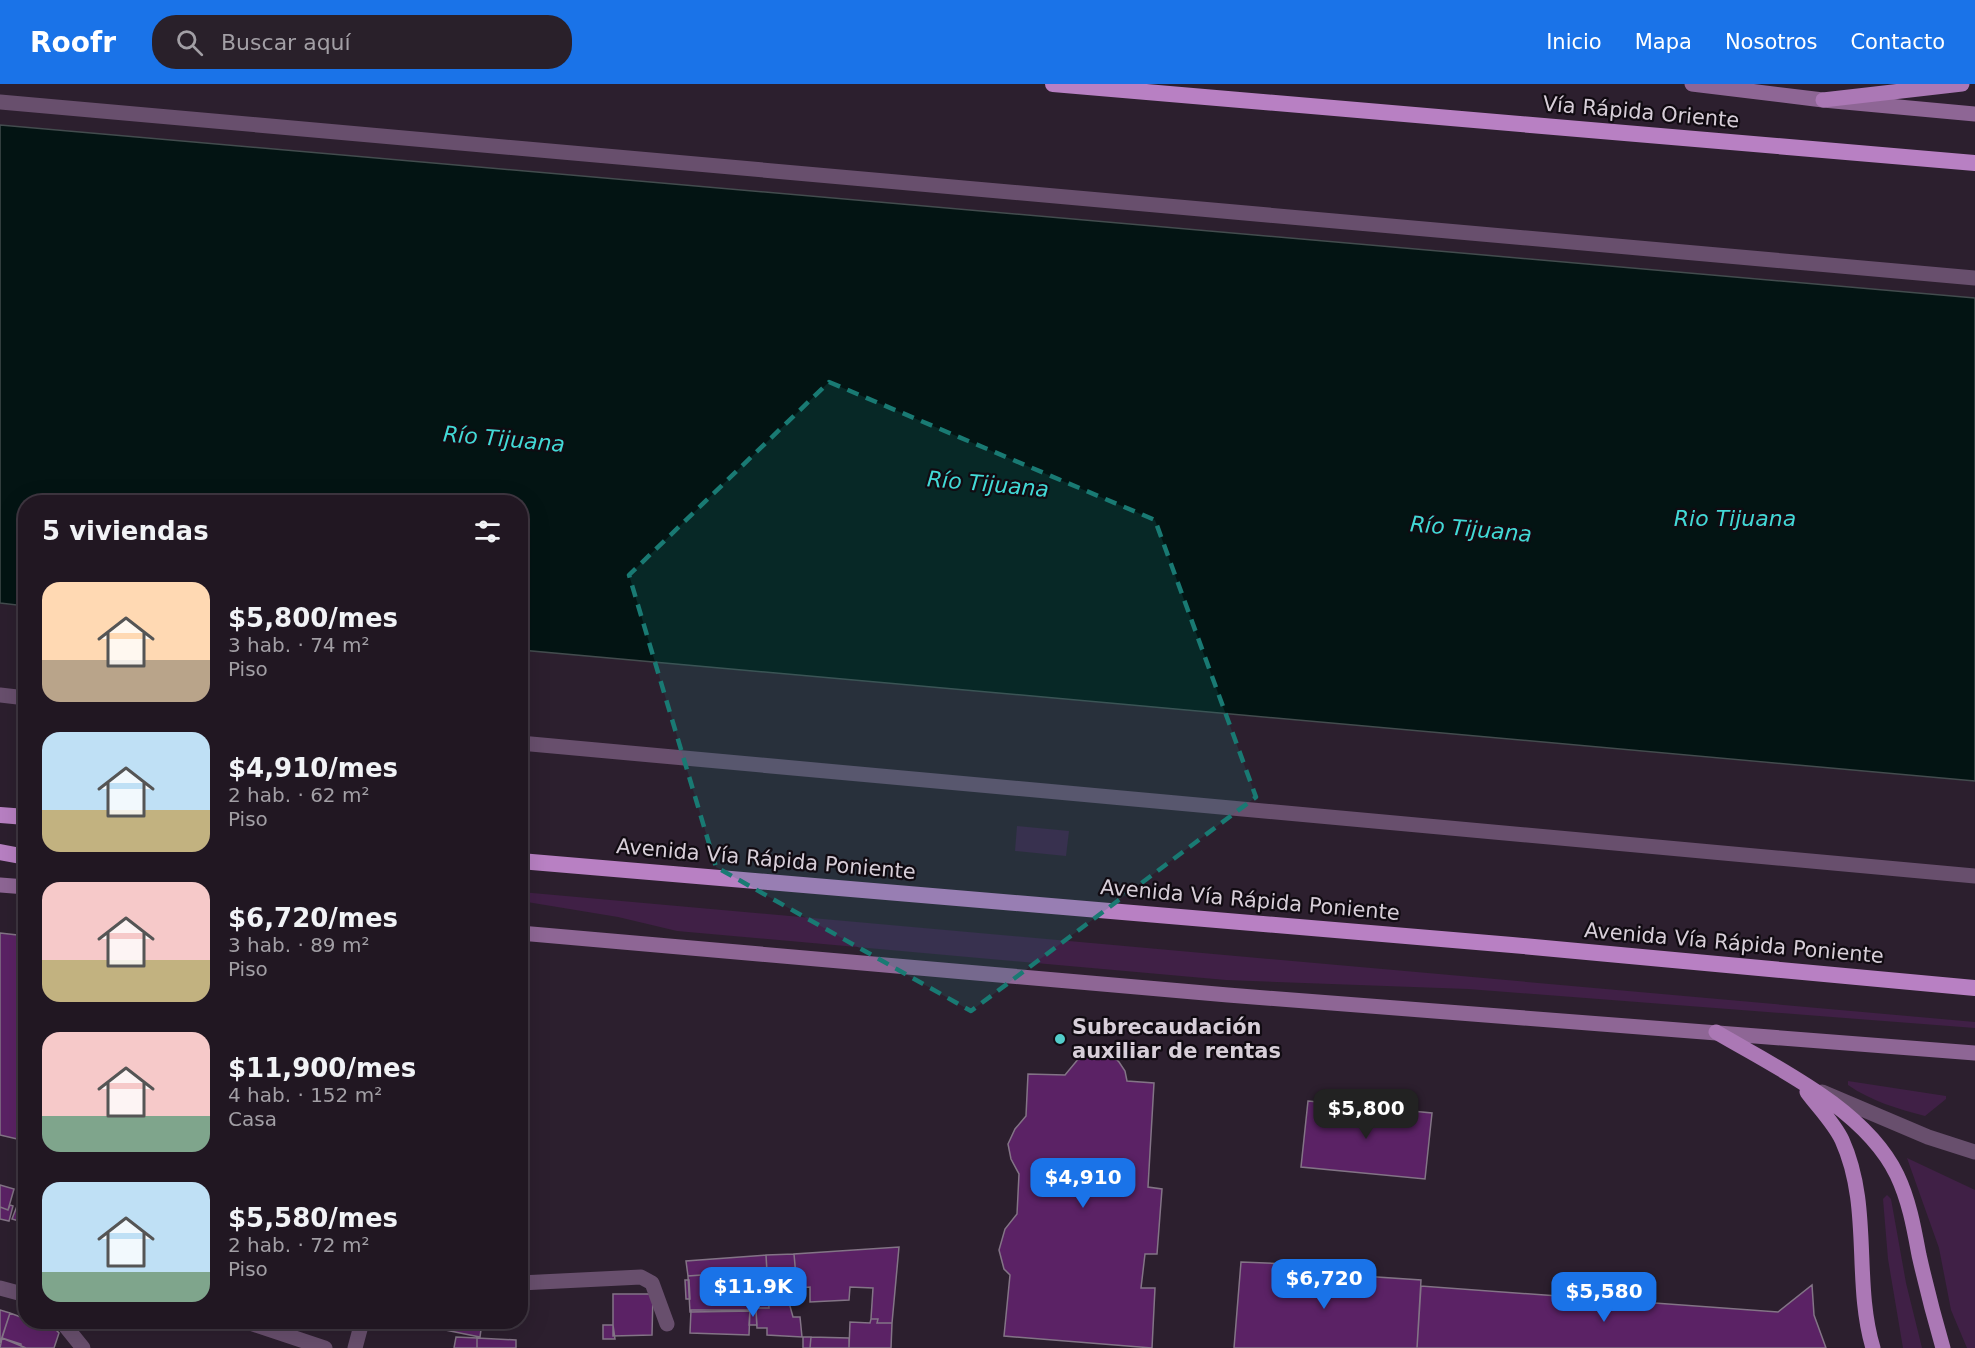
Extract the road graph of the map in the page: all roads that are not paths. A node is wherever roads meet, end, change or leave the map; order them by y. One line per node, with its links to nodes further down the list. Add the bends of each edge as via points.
1 (1053, 84): 7 (highway, Vía Rápida Oriente)
2 (1692, 84): 4 (main road)
3 (1962, 84): 4 (main road)
4 (1823, 100): 6 (main road)
5 (0, 102): 8 (street)
6 (1975, 114)
7 (1975, 163)
8 (1975, 278)
9 (0, 695): 10 (street)
10 (18, 697)
11 (528, 744): 17 (street)
12 (0, 815): 13 (highway)
13 (18, 816)
14 (0, 852): 15 (highway)
15 (18, 855)
16 (528, 862): 21 (highway, Avenida Vía Rápida Poniente)
17 (1975, 876)
18 (0, 885): 19 (main road)
19 (18, 886)
20 (528, 934): 22 (main road, via 1239,996)
21 (1975, 988)
22 (1716, 1032): 23 (main road); 24 (main road)
23 (1975, 1053)
24 (1800, 1082): 25 (street, via 1928,1137); 36 (main road, via 1842,1139 1850,1168 1862,1232 1864,1304); 37 (main road, via 1860,1124 1897,1174 1907,1200)
25 (1975, 1152)
26 (528, 1283): 29 (street, via 641,1277 652,1283)
27 (0, 1288): 28 (street)
28 (18, 1293)
29 (666, 1324)
30 (68, 1329): 33 (street)
31 (268, 1329): 34 (street)
32 (360, 1329): 35 (street)
33 (83, 1348)
34 (325, 1348)
35 (355, 1348)
36 (1873, 1348)
37 (1943, 1348)

